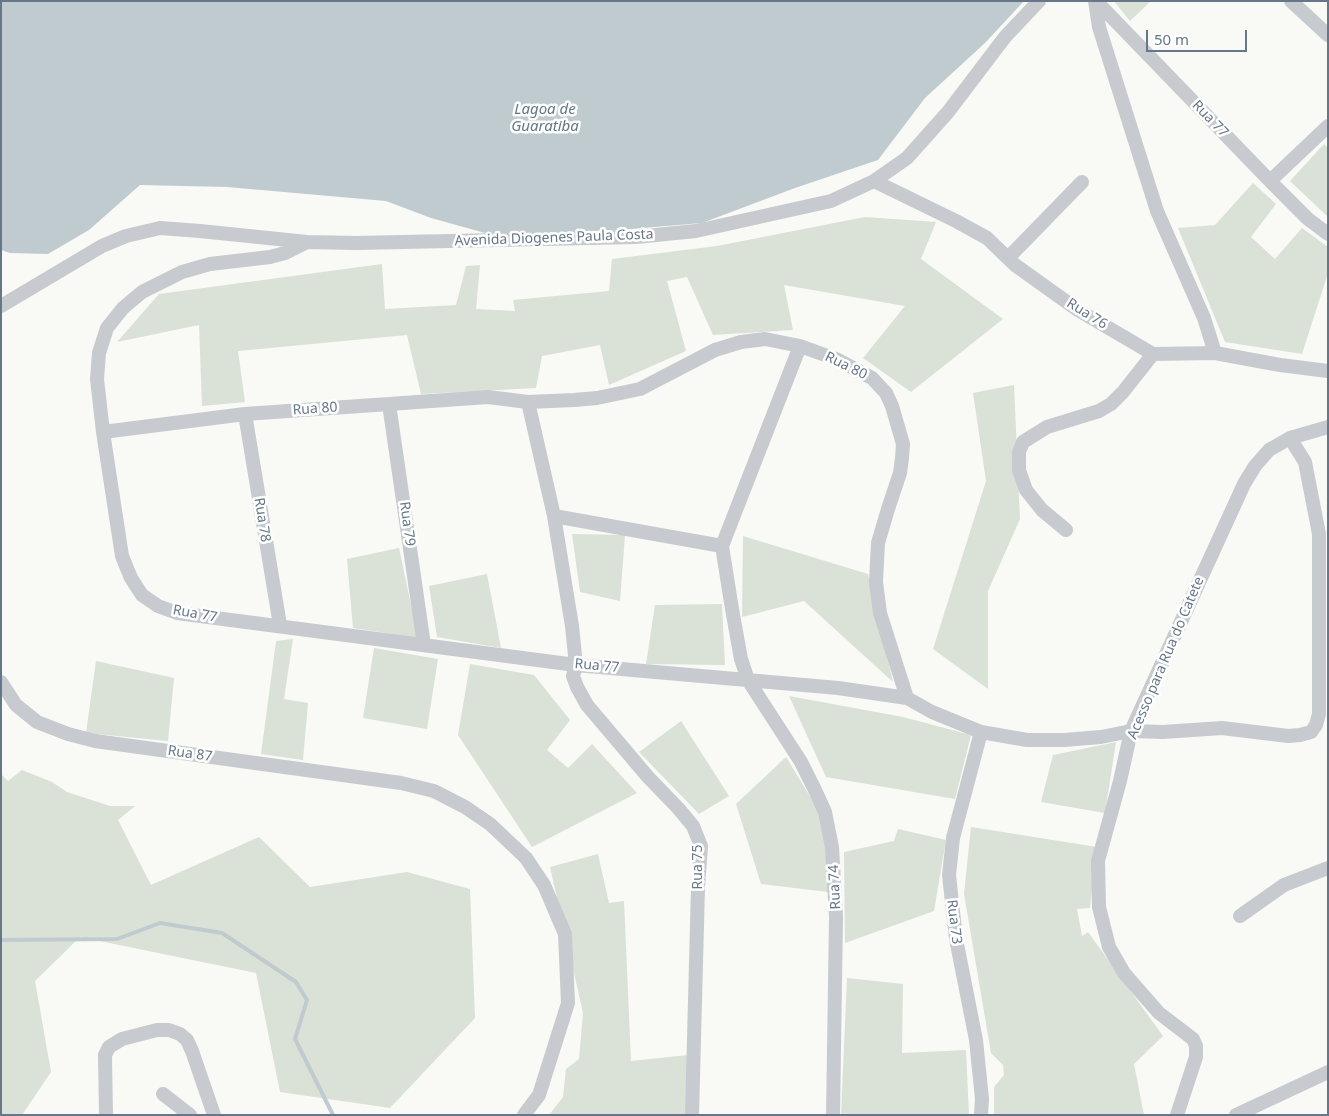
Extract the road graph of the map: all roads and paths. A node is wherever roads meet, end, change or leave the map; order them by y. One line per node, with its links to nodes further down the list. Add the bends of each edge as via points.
1 (1038, 1): 6 (street, Avenida Diogenes Paula Costa, via 918,146 907,158)
2 (1095, 1): 7 (street, Rua 77); 14 (street, via 1099,27 1157,211 1204,318)
3 (1291, 1): 4 (street)
4 (1328, 36)
5 (1328, 126): 7 (street)
6 (874, 181): 10 (street, Avenida Diogenes Paula Costa, via 831,201 666,235); 11 (street, Rua 76, via 987,238)
7 (1270, 181): 9 (street, Rua 77)
8 (1082, 182): 11 (street)
9 (1328, 234)
10 (307, 242): 12 (street, Avenida Diogenes Paula Costa, via 160,228 102,246); 21 (street, Rua 77, via 270,258 210,264 182,272 142,292 123,308 107,328 99,353)
11 (1008, 258): 15 (street, Rua 76, via 1078,310)
12 (1, 306)
13 (800, 346): 17 (street, Rua 80, via 765,339 741,342 715,350 640,389 574,400); 25 (street); 31 (street, Rua 80, via 836,359 872,378 886,393 892,406 903,444 902,458 878,543 876,582 880,613)
14 (1215, 353): 15 (street); 16 (street)
15 (1153, 354): 24 (street, via 1111,404 1100,411 1047,427 1024,442 1018,452 1019,470 1026,490 1042,510)
16 (1328, 372)
17 (528, 402): 18 (street, Rua 80, via 488,397); 23 (street)
18 (390, 404): 19 (street, Rua 80); 27 (street, Rua 79)
19 (245, 414): 21 (street, Rua 80); 26 (street, Rua 78)
20 (1328, 427): 22 (street, Acesso para Rua do Catete)
21 (103, 432): 26 (street, Rua 77, via 122,556 142,594 158,606 177,613)
22 (1290, 438): 32 (street, Acesso para Rua do Catete, via 1269,450 1244,484); 32 (street, via 1305,462 1319,534 1316,725 1311,732 1288,736 1222,728)
23 (554, 516): 25 (street); 28 (street)
24 (1066, 530)
25 (722, 546): 29 (street, Rua 74, via 736,634)
26 (280, 625): 27 (street, Rua 77)
27 (424, 644): 28 (street, Rua 77)
28 (576, 665): 29 (street, Rua 77); 42 (street, Rua 75, via 573,676 587,705 693,826 701,846)
29 (748, 680): 31 (street); 43 (street, Rua 74, via 801,762 825,812 832,848 836,917)
30 (1, 682): 41 (street, Rua 87, via 16,705 37,722 68,734 95,742 401,783 434,791 465,807 511,841 544,885 565,934 568,1003 539,1095)
31 (908, 698): 33 (street, via 932,712)
32 (1131, 731): 33 (street, via 1064,740 1027,740); 45 (street, Acesso para Rua do Catete, via 1098,861 1099,907 1108,947 1124,973 1196,1046 1196,1057)
33 (981, 732): 44 (street, Rua 73, via 953,838 949,875 956,939 976,1040)
34 (1328, 868): 35 (street, via 1284,884)
35 (1240, 916)
36 (1328, 1072): 46 (street)
37 (163, 1094): 39 (street)
38 (106, 1115): 40 (street, via 105,1055 109,1047 122,1039 169,1030 187,1040)
39 (190, 1115)
40 (214, 1115)
41 (524, 1115)
42 (692, 1115)
43 (833, 1115)
44 (981, 1115)
45 (1177, 1115)
46 (1236, 1115)

